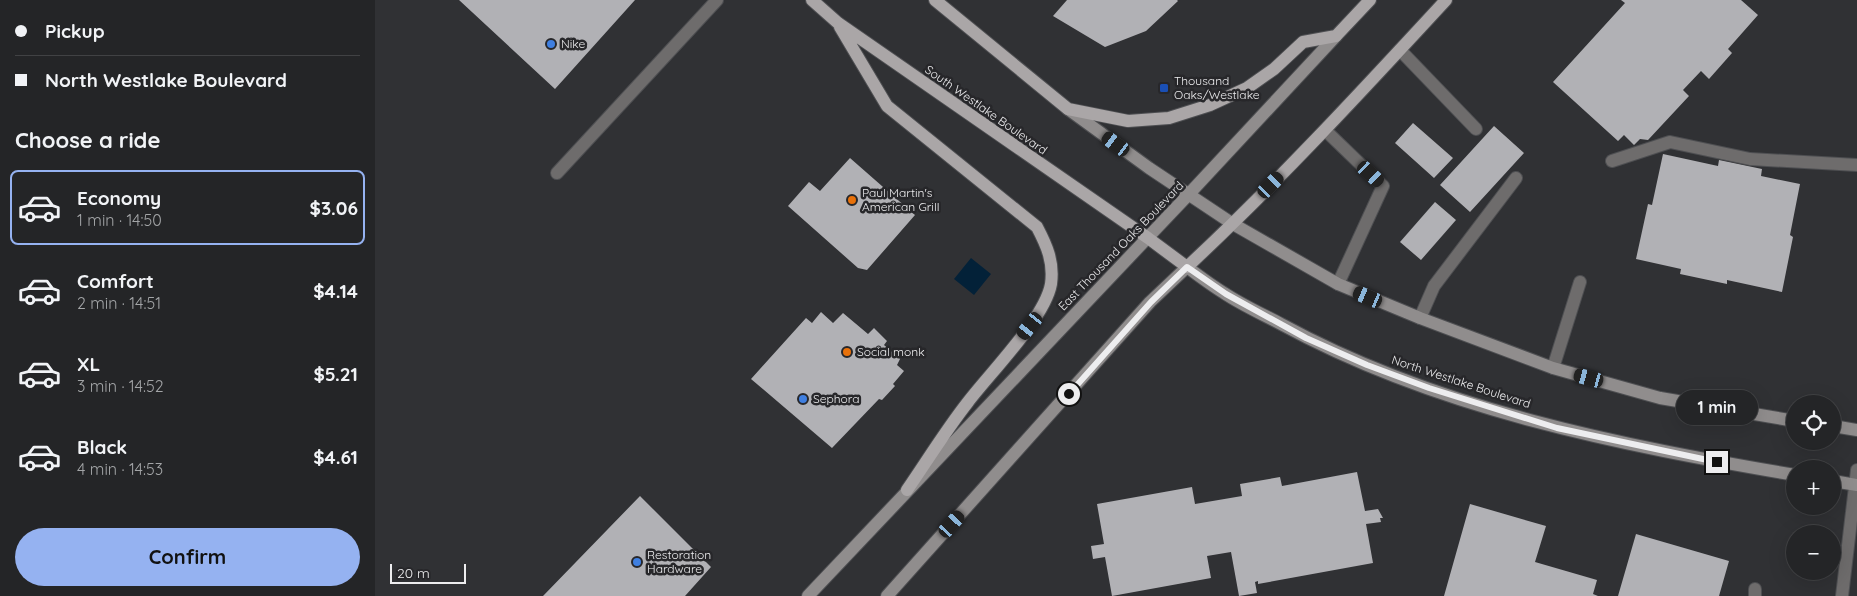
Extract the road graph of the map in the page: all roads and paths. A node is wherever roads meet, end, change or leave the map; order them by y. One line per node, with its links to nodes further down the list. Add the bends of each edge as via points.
1 (717, 0): 14 (street)
2 (812, 0): 6 (main road, South Westlake Boulevard)
3 (935, 0): 9 (main road)
4 (1370, 0): 7 (main road, East Thousand Oaks Boulevard)
5 (1446, 0): 8 (main road)
6 (838, 23): 18 (main road, South Westlake Boulevard); 31 (main road, via 887,106 1037,226 1052,266 1051,286 1044,305 967,402)
7 (1337, 36): 9 (main road, via 1303,42 1247,88 1210,105 1169,118 1128,121); 16 (main road, East Thousand Oaks Boulevard)
8 (1400, 50): 10 (street); 11 (main road)
9 (1068, 109): 16 (main road)
10 (1476, 129)
11 (1325, 130): 17 (main road); 21 (street, via 1383,186)
12 (1612, 161): 13 (street, via 1670,142 1749,160)
13 (1857, 166)
14 (557, 173)
15 (1516, 178): 22 (street, via 1434,286)
16 (1189, 195): 17 (main road); 18 (main road, East Thousand Oaks Boulevard)
17 (1233, 224): 19 (main road); 21 (main road)
18 (1149, 238): 19 (main road, North Westlake Boulevard); 31 (main road, East Thousand Oaks Boulevard)
19 (1187, 267): 28 (main road, North Westlake Boulevard, via 1226,294 1306,338 1429,388 1557,428); 33 (main road, via 1151,302)
20 (1580, 282): 23 (street)
21 (1338, 284): 22 (main road)
22 (1420, 318): 23 (main road)
23 (1553, 368): 24 (main road, via 1660,398)
24 (1786, 419)
25 (1841, 427): 26 (main road)
26 (1857, 430)
27 (1857, 470): 30 (street)
28 (1786, 474)
29 (1841, 482): 30 (main road)
30 (1856, 485): 34 (street)
31 (907, 490): 32 (main road, East Thousand Oaks Boulevard)
32 (808, 596)
33 (887, 596)
34 (1842, 596)

